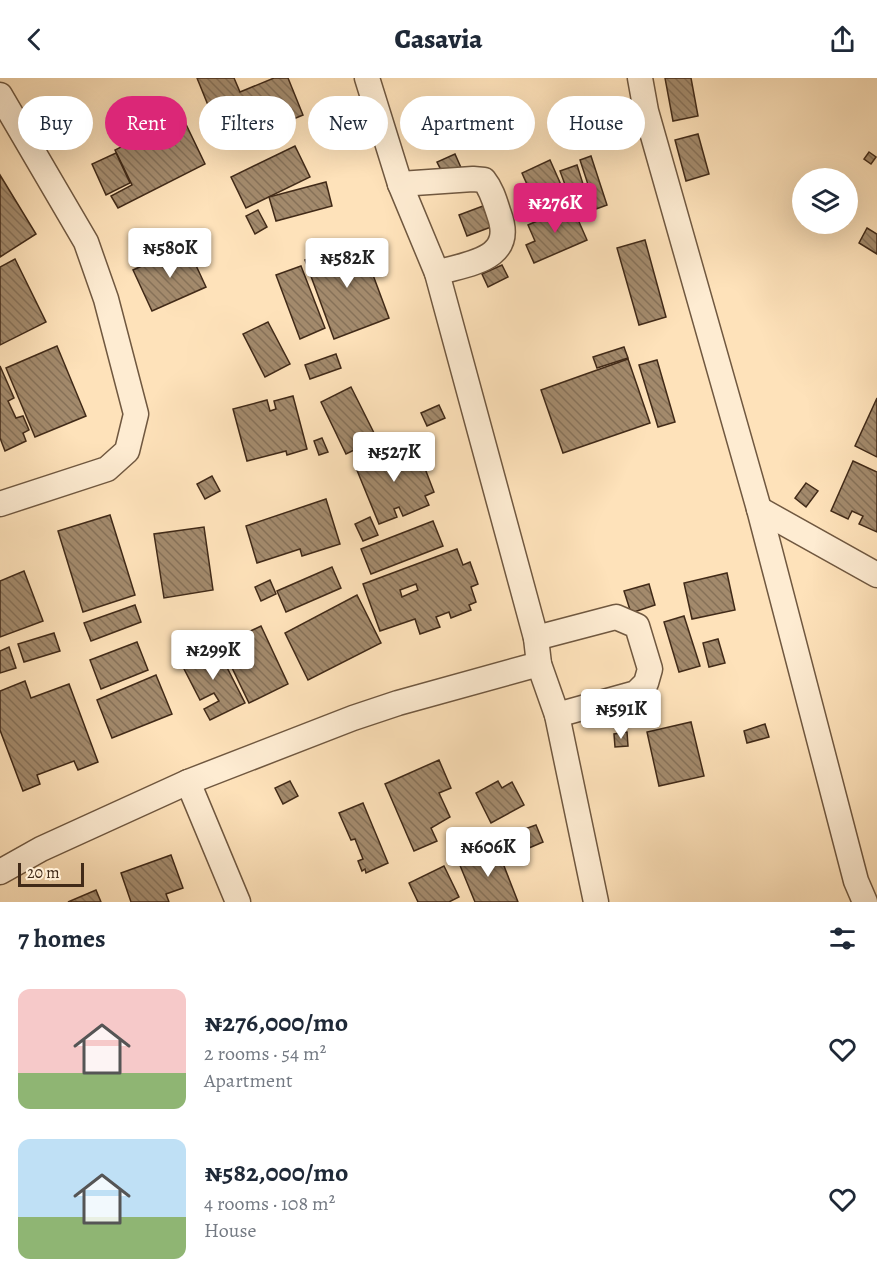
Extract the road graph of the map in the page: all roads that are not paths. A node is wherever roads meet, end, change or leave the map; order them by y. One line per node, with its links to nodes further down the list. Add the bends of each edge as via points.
1 (367, 78): 4 (street)
2 (640, 78): 7 (street)
3 (0, 95): 6 (street, via 86,243 106,299 136,414 127,451 107,469)
4 (400, 184): 5 (street); 5 (street, via 473,179 484,180 490,187 504,228 500,246 486,258)
5 (436, 273): 9 (street)
6 (0, 504)
7 (759, 509): 8 (street); 16 (street, via 856,881)
8 (877, 575)
9 (536, 638): 10 (street); 11 (street, via 616,617 637,626 650,669 646,683 636,693)
10 (539, 664): 11 (street); 12 (street, via 398,703)
11 (557, 715): 15 (street)
12 (188, 782): 13 (street, via 41,849); 14 (street)
13 (0, 872)
14 (238, 902)
15 (596, 902)
16 (865, 902)

